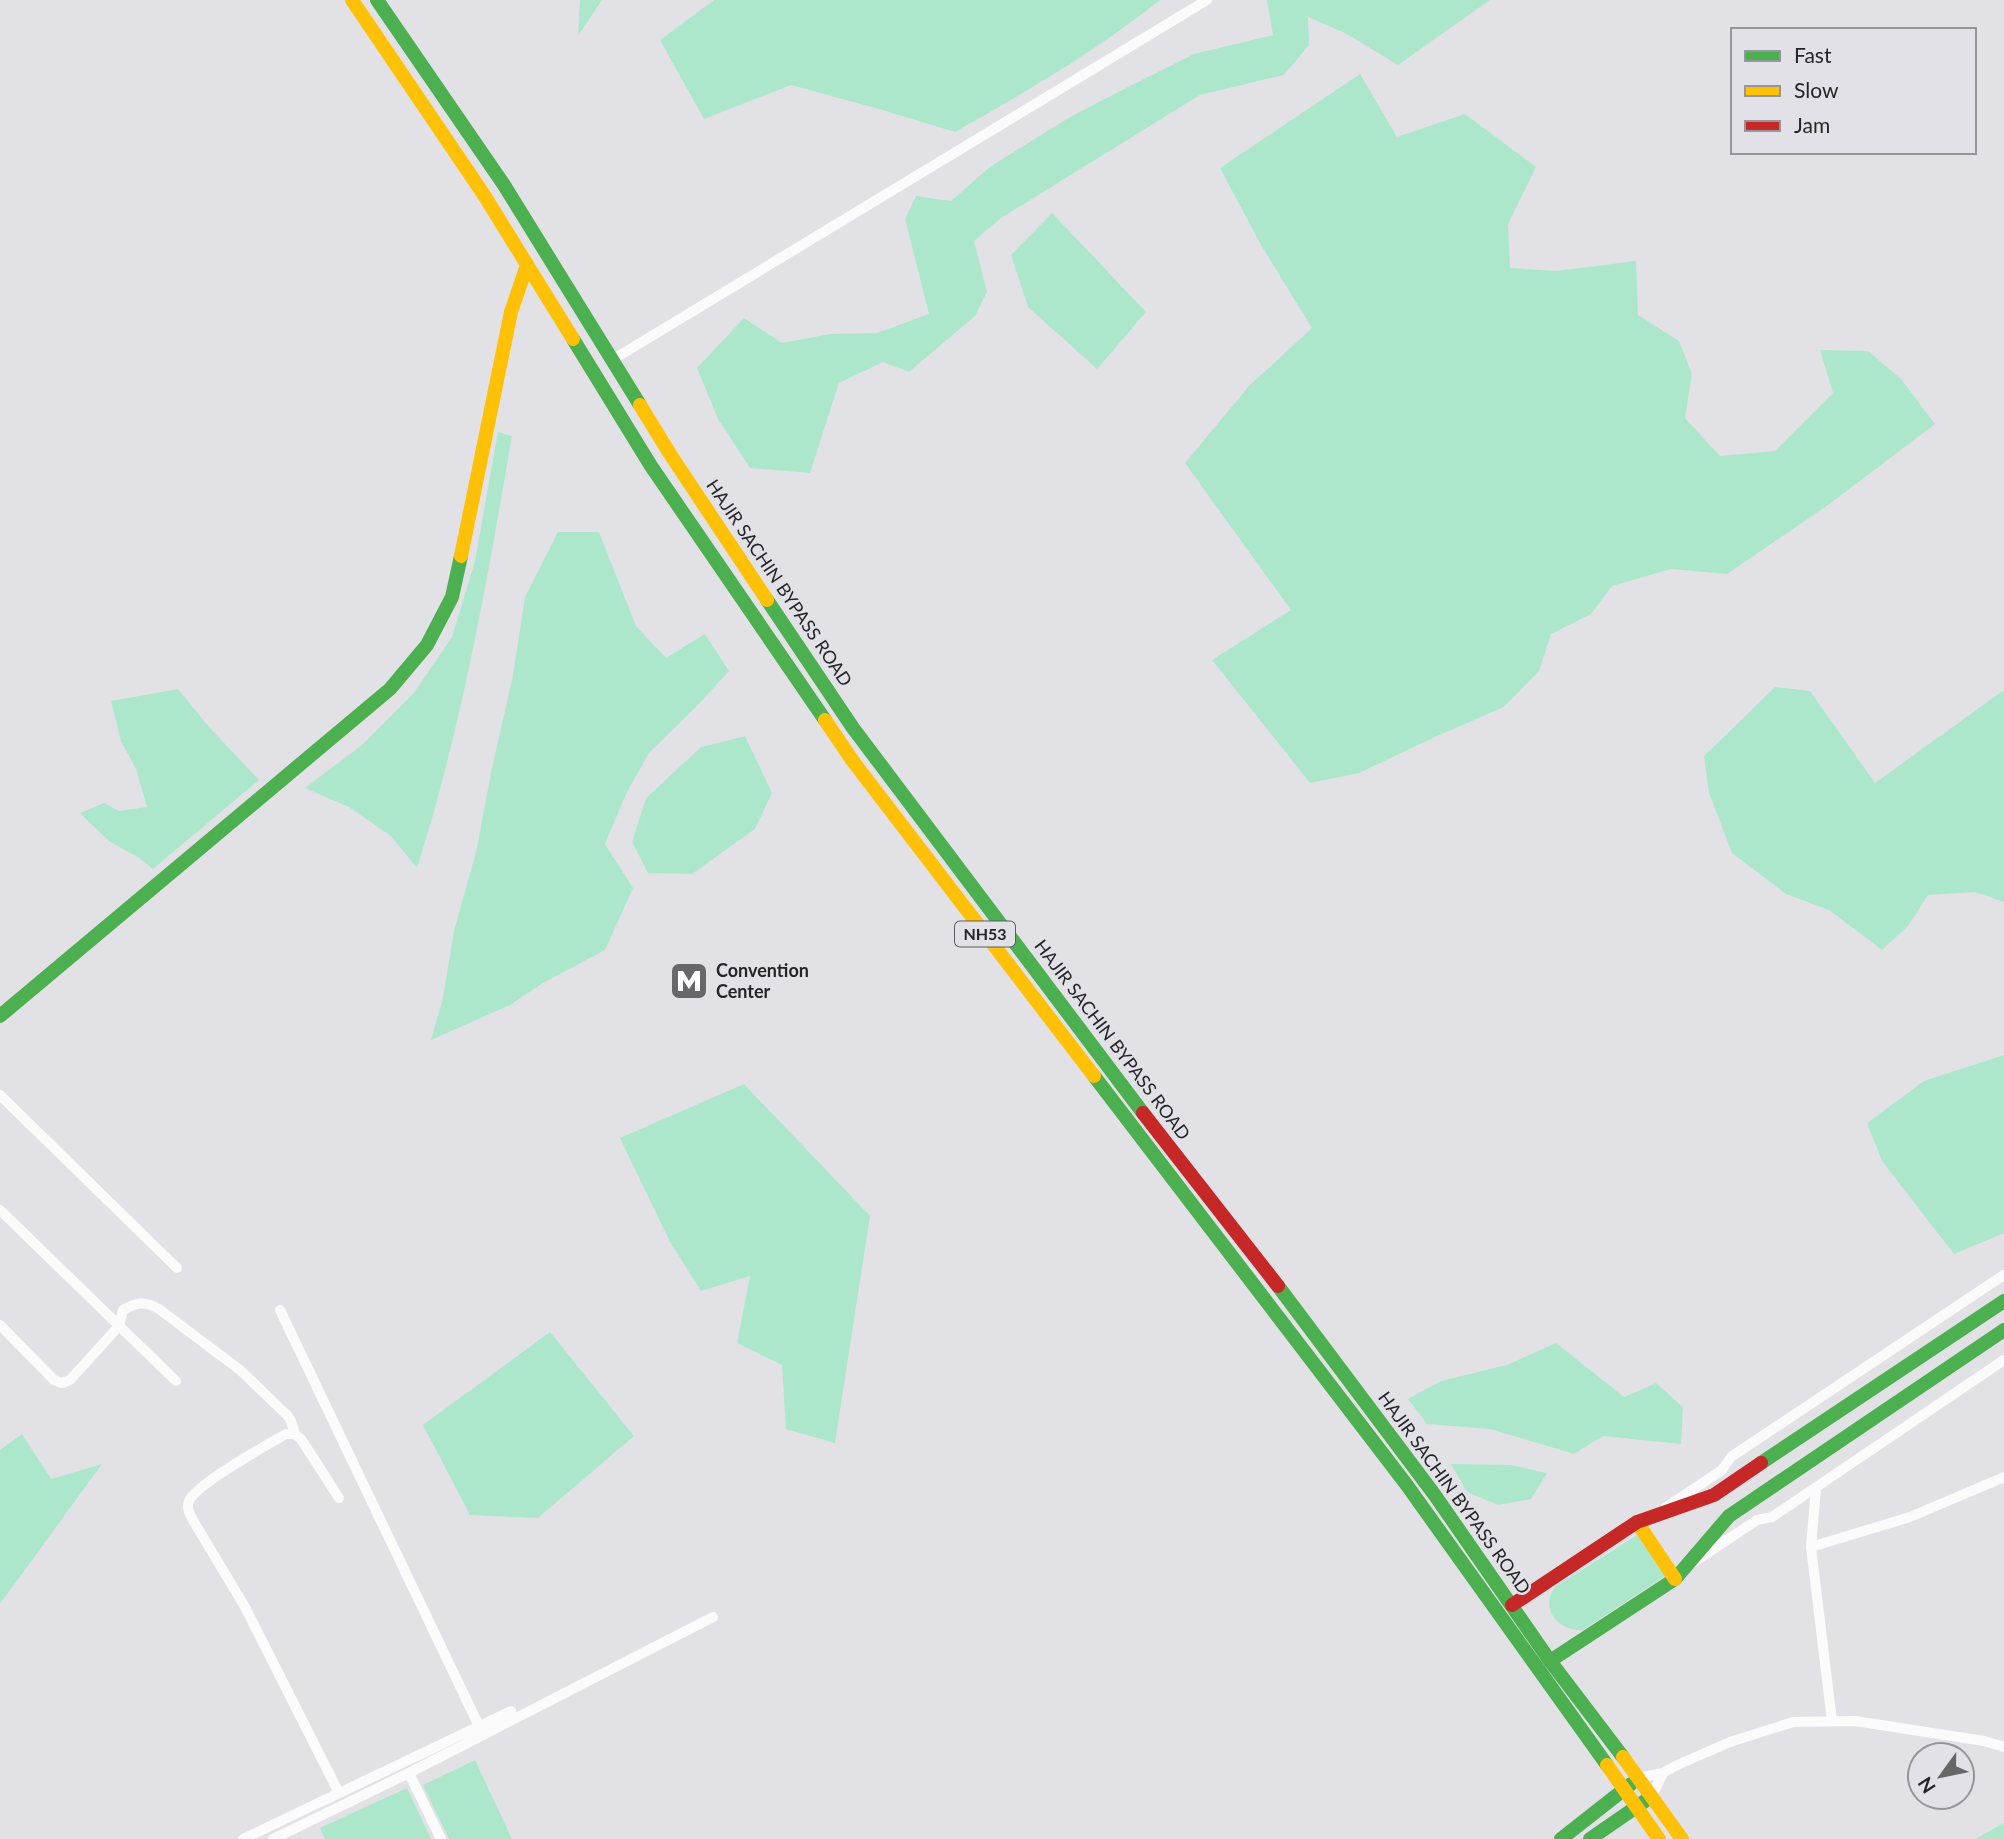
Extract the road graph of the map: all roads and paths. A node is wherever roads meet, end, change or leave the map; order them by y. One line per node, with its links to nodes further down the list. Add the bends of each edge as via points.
1 (352, 0): 4 (main road, NH53)
2 (377, 0): 5 (main road, HAJIR SACHIN BYPASS ROAD / NH53, via 504,185)
3 (1206, 0): 5 (street)
4 (527, 265): 6 (main road, via 511,312 452,597 427,645 390,690); 35 (main road, NH53, via 651,466 852,760 1406,1484)
5 (612, 360): 25 (main road, HAJIR SACHIN BYPASS ROAD / NH53, via 853,728 1286,1297)
6 (0, 1016)
7 (0, 1095): 9 (street)
8 (0, 1210): 14 (street)
9 (177, 1268)
10 (2004, 1275): 22 (street)
11 (2004, 1301): 22 (main road, via 1714,1494)
12 (280, 1310): 30 (street)
13 (0, 1325): 14 (street, via 62,1383 71,1380)
14 (119, 1326): 17 (street); 18 (street, via 123,1310 141,1301 159,1309 240,1370 287,1415)
15 (2004, 1330): 24 (main road, via 1728,1516)
16 (2004, 1360): 20 (street)
17 (176, 1381)
18 (295, 1434): 21 (street); 36 (street, via 286,1434 224,1470 188,1504)
19 (2004, 1476): 23 (street, via 1910,1517)
20 (1816, 1488): 23 (street); 24 (street, via 1772,1517 1757,1520)
21 (340, 1498)
22 (1644, 1520): 24 (main road); 25 (main road)
23 (1811, 1547): 29 (street)
24 (1679, 1574): 27 (main road)
25 (1512, 1605): 27 (main road, HAJIR SACHIN BYPASS ROAD / NH53)
26 (713, 1617): 32 (street)
27 (1550, 1661): 34 (main road, HAJIR SACHIN BYPASS ROAD / NH53)
28 (511, 1711): 30 (street)
29 (1832, 1721): 31 (street); 33 (street, via 1793,1722 1730,1742)
30 (479, 1726): 36 (street)
31 (2004, 1747)
32 (409, 1773): 40 (street); 41 (street)
33 (1663, 1773): 34 (street); 37 (street)
34 (1638, 1778): 35 (main road); 37 (main road, HAJIR SACHIN BYPASS ROAD / NH53)
35 (1624, 1790): 38 (main road, NH53); 42 (main road)
36 (339, 1793): 39 (street)
37 (1652, 1796): 38 (main road); 45 (main road, HAJIR SACHIN BYPASS ROAD / NH53)
38 (1636, 1807): 43 (main road); 44 (main road, NH53)
39 (243, 1839)
40 (273, 1839)
41 (441, 1839)
42 (1561, 1839)
43 (1590, 1839)
44 (1659, 1839)
45 (1682, 1839)

